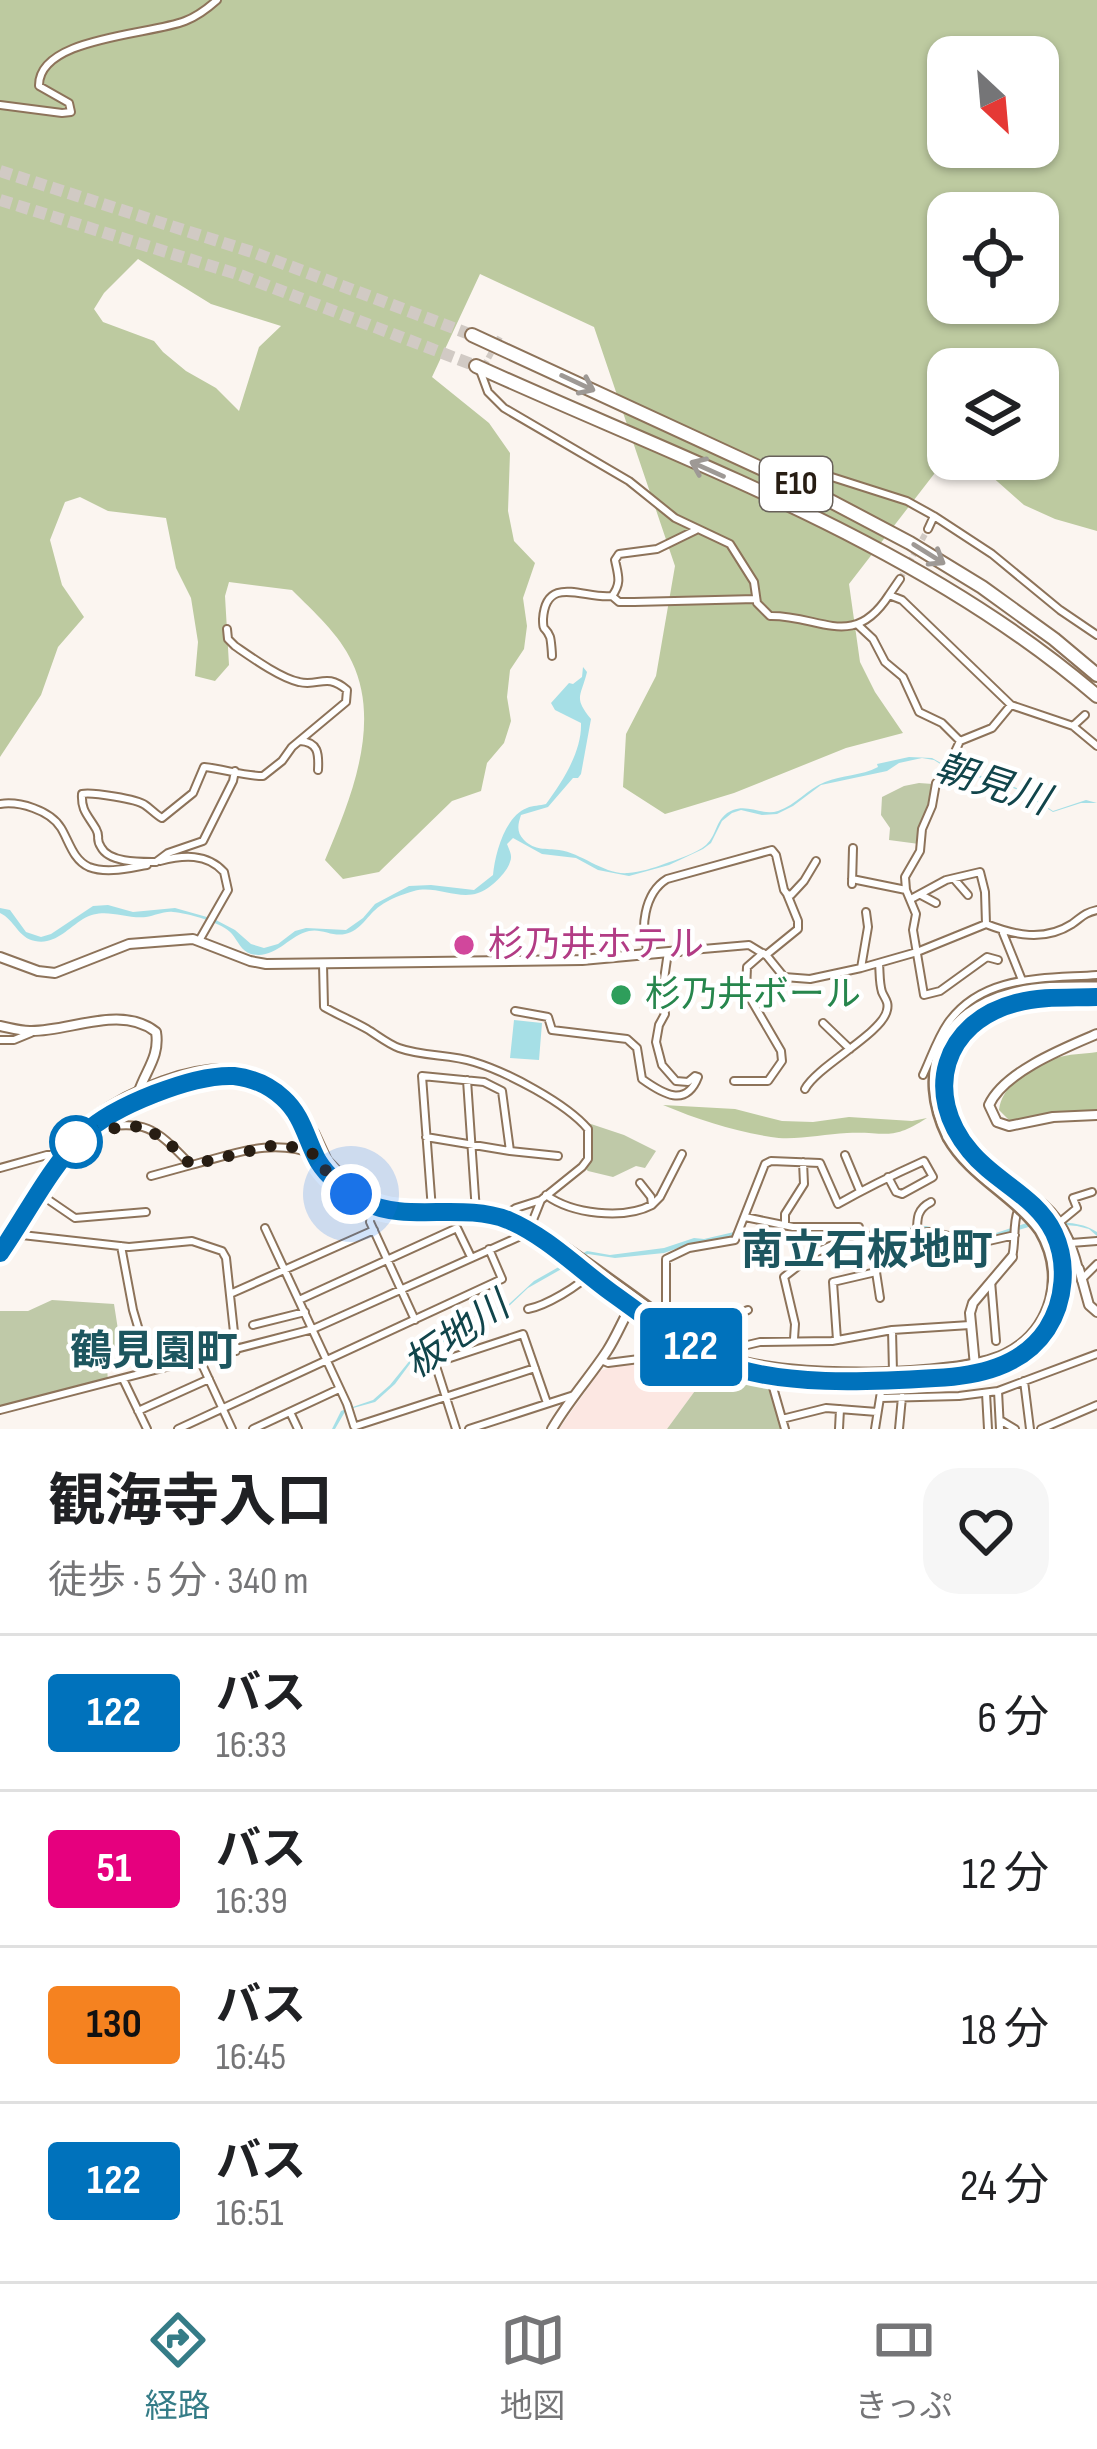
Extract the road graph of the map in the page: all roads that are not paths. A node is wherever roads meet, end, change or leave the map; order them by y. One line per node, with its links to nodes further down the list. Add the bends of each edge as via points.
1 (217, 0): 2 (street, via 180,23 51,59 39,86 71,112)
2 (0, 105)
3 (472, 335): 17 (highway, E10, one-way to 17, via 910,543)
4 (478, 370): 8 (street, via 504,408); 18 (highway, E10, one-way to 4, via 969,600 898,560)
5 (791, 464): 6 (street)
6 (934, 516): 7 (street); 15 (street)
7 (928, 529)
8 (696, 530): 10 (street, via 657,549 619,554); 12 (street, via 730,544)
9 (900, 579): 11 (street)
10 (612, 596): 12 (street); 16 (street, via 559,591 543,619)
11 (890, 596): 13 (street); 19 (street)
12 (756, 599): 13 (street, via 770,616)
13 (858, 625): 23 (street, via 903,676 919,712)
14 (227, 629): 22 (street, via 235,646 300,683 327,679 347,690 342,706)
15 (1097, 635)
16 (552, 656)
17 (1097, 675)
18 (1097, 696)
19 (1011, 705): 21 (street); 23 (street, via 992,728)
20 (1085, 715): 21 (street)
21 (1072, 726): 24 (street)
22 (300, 740): 25 (street, via 314,745); 26 (street, via 263,776)
23 (960, 741): 32 (street, via 936,783)
24 (1097, 746)
25 (318, 770)
26 (235, 772): 30 (street, via 203,841); 30 (street, via 204,767 193,793 162,818 138,801 82,794 104,852)
27 (0, 804): 30 (street, via 52,818 91,867)
28 (853, 848): 32 (street, via 852,882)
29 (815, 861): 33 (street)
30 (156, 862): 42 (street, via 189,856 220,866 228,881 223,900)
31 (946, 880): 34 (street); 35 (street, via 958,880); 40 (street, via 980,872)
32 (907, 890): 36 (street)
33 (787, 895): 46 (street, via 772,850 667,879 654,889 644,922); 47 (street, via 798,929)
34 (921, 895): 36 (street); 37 (street)
35 (968, 895)
36 (911, 899): 45 (street)
37 (936, 903)
38 (1097, 910): 41 (street, via 1039,935)
39 (866, 912): 52 (street)
40 (986, 924): 41 (street); 45 (street)
41 (1003, 931): 55 (street)
42 (200, 938): 48 (street, via 135,942 49,973); 51 (street, via 258,963)
43 (680, 951): 44 (street); 47 (street, via 749,945)
44 (668, 952): 46 (street); 59 (street, via 656,1042 676,1081 698,1078 684,1094 664,1094 642,1079 637,1048 627,1040 556,1031 548,1016)
45 (917, 952): 49 (street, via 924,995 987,957); 50 (street)
46 (649, 954): 51 (street)
47 (764, 954): 54 (street); 68 (street, via 747,968 746,991 782,1060 768,1082)
48 (0, 957)
49 (998, 960)
50 (879, 963): 52 (street); 65 (street, via 885,1017)
51 (322, 964): 91 (street, via 324,1007 394,1047 494,1070 577,1116 588,1129 588,1159)
52 (861, 968): 54 (street)
53 (1097, 975): 55 (street)
54 (784, 976): 57 (street)
55 (1022, 980): 66 (street, via 990,989 958,1012)
56 (1097, 987): 73 (main road, via 1005,995 953,1030 933,1073 935,1108)
57 (762, 993)
58 (1097, 997): 73 (main road, via 1020,1001 967,1030 944,1073)
59 (515, 1012)
60 (823, 1023): 65 (street)
61 (0, 1026): 62 (street)
62 (34, 1032): 64 (street); 70 (street, via 110,1020 149,1026 158,1044)
63 (1097, 1034): 71 (street, via 1037,1063 989,1105 1009,1126)
64 (0, 1040)
65 (850, 1049): 69 (street)
66 (928, 1064)
67 (466, 1080): 74 (street, via 422,1076); 75 (street); 76 (street, via 502,1091)
68 (734, 1081)
69 (805, 1089)
70 (141, 1095): 72 (main road); 78 (main road, via 89,1122); 79 (main road, via 214,1078 251,1080 294,1110); 95 (main road, via 212,1071 256,1076 297,1104 345,1182 382,1203)
71 (1097, 1114)
72 (89, 1130): 83 (street, via 144,1126); 90 (main road)
73 (952, 1134): 148 (main road, bridge, via 966,1163 1040,1230 1054,1268 1036,1331); 148 (main road, bridge, via 1035,1207 1061,1256 1063,1280 1049,1326 1026,1352)
74 (425, 1137): 75 (street); 95 (street)
75 (472, 1145): 76 (street); 96 (street)
76 (510, 1151): 81 (street)
77 (682, 1154): 93 (street)
78 (58, 1155): 84 (street); 110 (main road)
79 (316, 1155): 83 (street, via 276,1146); 94 (main road, via 339,1185)
80 (845, 1155): 88 (street)
81 (558, 1156)
82 (803, 1162): 88 (street, via 820,1163 838,1204); 99 (street, via 765,1164); 101 (street, via 805,1184)
83 (191, 1165): 85 (street)
84 (0, 1168)
85 (152, 1176)
86 (888, 1177): 86 (street, via 902,1194 933,1177 924,1160); 88 (street)
87 (640, 1183): 93 (street)
88 (860, 1191)
89 (1092, 1192): 100 (street, via 1073,1198 1077,1208)
90 (40, 1194): 97 (street, via 78,1218); 107 (main road)
91 (544, 1198): 93 (street, via 583,1212); 98 (street); 103 (street)
92 (931, 1202): 106 (street, via 917,1215)
93 (652, 1205)
94 (372, 1206): 95 (main road); 104 (street)
95 (432, 1208): 96 (main road)
96 (476, 1209): 98 (main road); 103 (main road)
97 (146, 1213)
98 (507, 1214): 103 (main road)
99 (744, 1217): 101 (street); 137 (street, via 736,1236 666,1259 666,1307)
100 (1060, 1222): 108 (street, via 1043,1202 1024,1200); 111 (street)
101 (785, 1226): 105 (street)
102 (266, 1228): 119 (street)
103 (530, 1228): 113 (street); 120 (main road)
104 (374, 1230): 117 (street); 119 (street)
105 (860, 1232): 106 (street); 138 (street, via 784,1277)
106 (917, 1232): 108 (street, via 980,1243)
107 (13, 1234): 112 (street); 114 (main road)
108 (1015, 1235): 116 (street)
109 (1097, 1241): 111 (street)
110 (0, 1242)
111 (1071, 1243): 121 (street)
112 (121, 1246): 124 (street, via 192,1241 220,1250); 149 (street)
113 (489, 1249): 115 (street); 132 (street, via 502,1279)
114 (0, 1253)
115 (470, 1257): 117 (street, via 457,1228); 123 (street)
116 (1012, 1257): 122 (street)
117 (388, 1260): 123 (street); 126 (street)
118 (1097, 1264): 121 (street)
119 (286, 1270): 124 (street); 126 (street)
120 (590, 1273): 127 (main road); 128 (street)
121 (1080, 1275): 131 (street)
122 (992, 1281): 134 (street, via 973,1303); 140 (street)
123 (401, 1289): 132 (street); 135 (street)
124 (230, 1294): 141 (street)
125 (880, 1298): 139 (street, via 877,1272 833,1282)
126 (299, 1300): 130 (street)
127 (633, 1302): 137 (main road); 145 (street)
128 (528, 1310)
129 (748, 1310): 137 (street)
130 (305, 1312): 133 (street); 135 (street)
131 (1097, 1312)
132 (415, 1320): 144 (street)
133 (253, 1325)
134 (970, 1325): 136 (street); 148 (street)
135 (314, 1329): 141 (street); 144 (street)
136 (892, 1330): 139 (street); 151 (street)
137 (689, 1340): 145 (street); 146 (main road)
138 (794, 1340): 139 (street); 146 (street, via 746,1344)
139 (837, 1340)
140 (996, 1341)
141 (236, 1351): 143 (street)
142 (1097, 1354): 154 (street)
143 (200, 1360): 149 (street); 153 (street)
144 (327, 1360): 155 (street); 164 (street)
145 (601, 1360): 158 (street)
146 (724, 1360): 150 (main road)
147 (535, 1368): 159 (street); 159 (street, via 523,1334 501,1341 435,1363); 162 (street)
148 (976, 1370): 151 (main road)
149 (152, 1372): 152 (street)
150 (769, 1372): 151 (main road); 170 (street)
151 (887, 1375): 161 (street)
152 (123, 1379): 166 (street); 167 (street)
153 (209, 1379): 164 (street); 167 (street)
154 (1024, 1382): 156 (street); 187 (street)
155 (339, 1389): 168 (street); 172 (street)
156 (998, 1391): 157 (street); 171 (street)
157 (986, 1393): 160 (street); 185 (street)
158 (574, 1395): 162 (street); 181 (street)
159 (446, 1397): 172 (street); 179 (street)
160 (902, 1397): 161 (street); 173 (street)
161 (881, 1398): 169 (street)
162 (547, 1403): 180 (street)
163 (1097, 1405): 188 (street)
164 (222, 1408): 175 (street); 176 (street)
165 (840, 1409): 169 (street); 170 (street); 182 (street)
166 (0, 1410)
167 (138, 1411): 174 (street)
168 (290, 1412): 177 (street); 178 (street)
169 (877, 1412): 183 (street)
170 (783, 1424)
171 (1000, 1424): 186 (street)
172 (355, 1428)
173 (899, 1428): 184 (street)
174 (147, 1429)
175 (178, 1429)
176 (232, 1429)
177 (253, 1429)
178 (298, 1429)
179 (456, 1429)
180 (469, 1429)
181 (552, 1429)
182 (839, 1429)
183 (874, 1429)
184 (908, 1429)
185 (988, 1429)
186 (1015, 1429)
187 (1030, 1429)
188 (1041, 1429)

